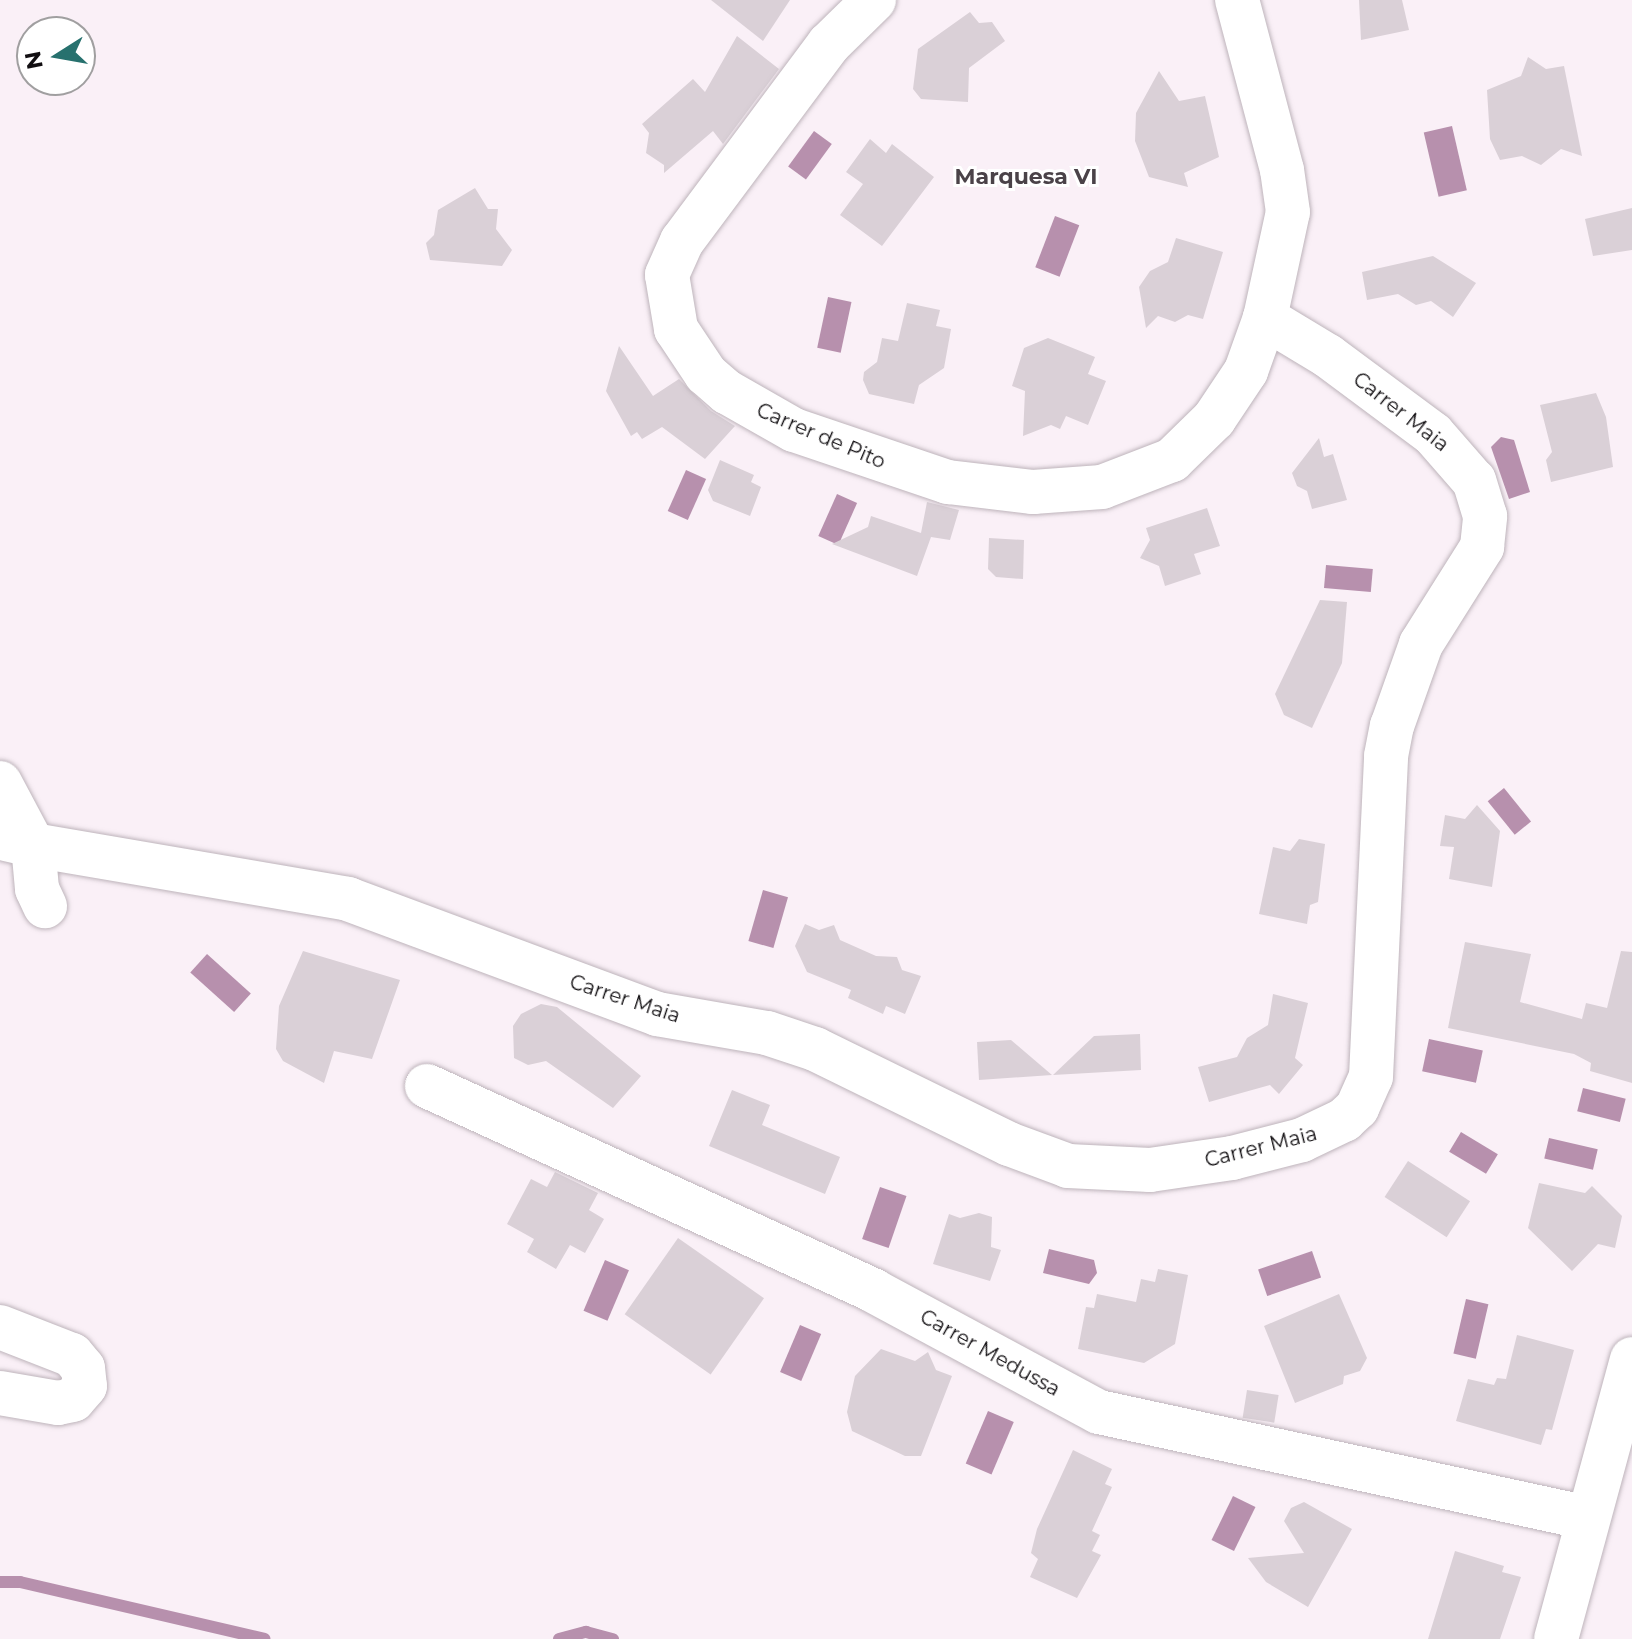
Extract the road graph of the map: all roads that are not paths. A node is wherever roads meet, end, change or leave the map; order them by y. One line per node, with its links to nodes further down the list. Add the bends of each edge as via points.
1 (874, 0): 3 (street, Carrer de Pito, via 829,44 672,258 667,275 676,329 706,374 727,392 794,430 948,482 1033,492 1102,487 1142,476 1194,443 1246,371)
2 (1237, 0): 3 (street, via 1287,189 1285,236)
3 (1265, 318): 5 (street, Carrer Maia, via 1328,356 1433,434 1474,481 1485,516 1482,547 1421,644 1392,726 1386,756 1371,1077 1357,1108 1329,1129 1232,1158 1181,1166 1068,1166 1009,1144 815,1049 767,1033 644,1010 348,899)
4 (0, 783): 5 (street)
5 (16, 841): 6 (street)
6 (45, 906)
7 (427, 1086): 11 (street, Carrer Medussa, via 874,1291 1099,1412)
8 (0, 1327): 10 (street, via 72,1355 83,1368 85,1386 73,1400 58,1403)
9 (1632, 1359): 11 (street)
10 (0, 1393)
11 (1588, 1518): 12 (street)
12 (1556, 1639)

